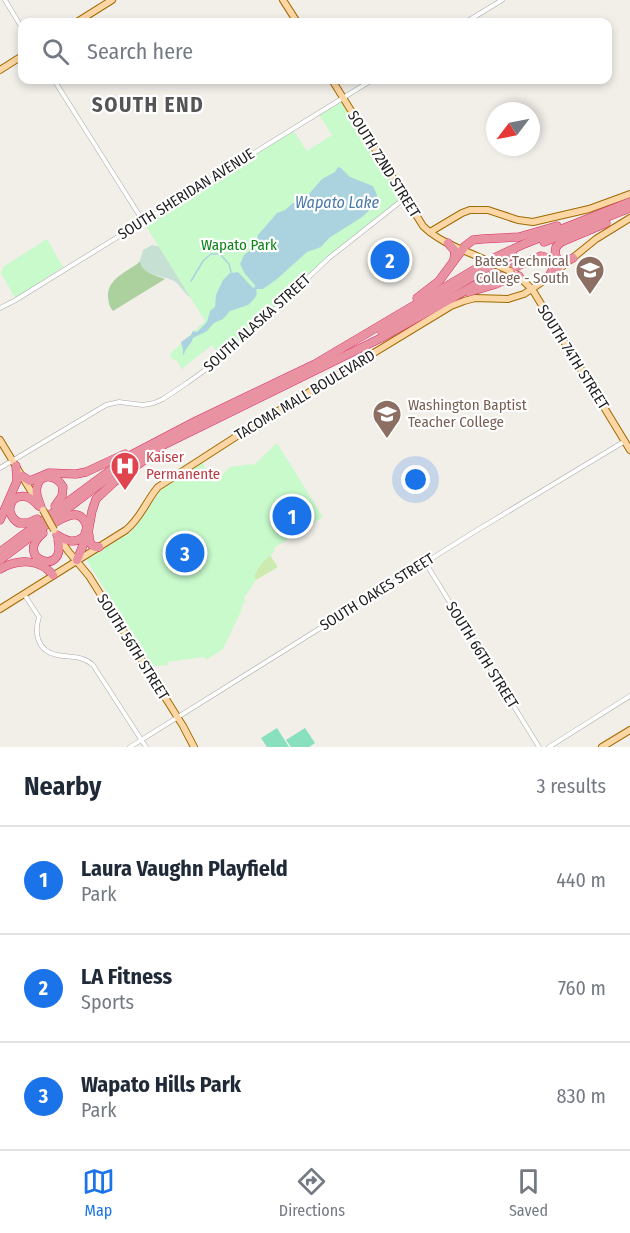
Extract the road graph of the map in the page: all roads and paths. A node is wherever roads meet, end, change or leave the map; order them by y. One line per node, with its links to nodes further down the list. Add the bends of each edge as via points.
1 (5, 0): 8 (street)
2 (112, 0): 5 (main road)
3 (283, 0): 6 (main road)
4 (502, 0): 7 (street)
5 (83, 18)
6 (294, 18)
7 (473, 18)
8 (18, 21)
9 (18, 59): 10 (main road)
10 (0, 70)
11 (57, 84): 19 (street)
12 (334, 84): 14 (main road, SOUTH 72ND STREET)
13 (366, 84): 14 (street, SOUTH SHERIDAN AVENUE)
14 (343, 98): 16 (main road, SOUTH 72ND STREET); 19 (street, SOUTH SHERIDAN AVENUE)
15 (630, 194): 20 (main road, via 536,222 478,209)
16 (406, 198): 21 (main road, SOUTH 72ND STREET); 44 (street, SOUTH ALASKA STREET, via 324,263 222,357 167,397 148,404 106,405)
17 (629, 207): 23 (highway, via 519,237 475,240); 24 (highway, via 561,242); 35 (highway, via 494,258); 36 (highway, via 497,263)
18 (630, 218): 25 (main road, TACOMA MALL BOULEVARD)
19 (143, 221): 33 (street, SOUTH SHERIDAN AVENUE)
20 (447, 222): 21 (main road); 22 (main road, via 440,231)
21 (430, 232): 22 (main road, SOUTH 72ND STREET)
22 (446, 242): 23 (main road, SOUTH 72ND STREET); 26 (highway, via 456,254)
23 (463, 250): 26 (highway); 28 (main road, SOUTH 72ND STREET, bridge)
24 (553, 257): 25 (highway, via 560,261); 27 (highway); 30 (highway); 34 (highway, via 531,259)
25 (573, 258): 27 (main road, TACOMA MALL BOULEVARD)
26 (450, 267): 35 (highway, via 430,289)
27 (560, 268): 30 (main road, TACOMA MALL BOULEVARD)
28 (510, 271): 29 (main road, SOUTH 74TH STREET)
29 (522, 278): 31 (main road, SOUTH 74TH STREET); 32 (main road, via 522,290); 34 (highway, via 512,277 467,293)
30 (548, 278): 31 (main road, TACOMA MALL BOULEVARD)
31 (532, 289): 32 (main road, TACOMA MALL BOULEVARD); 40 (main road, SOUTH 74TH STREET)
32 (508, 299): 52 (main road, TACOMA MALL BOULEVARD, via 475,298 457,304 364,359 164,482 133,524)
33 (0, 308)
34 (425, 314): 36 (highway)
35 (370, 332): 38 (highway, via 294,375)
36 (318, 369): 37 (highway)
37 (242, 407): 43 (highway); 54 (highway, via 128,463)
38 (196, 421): 42 (highway); 53 (highway, via 122,461)
39 (0, 440): 44 (main road, SOUTH 56TH STREET)
40 (625, 441): 41 (main road, SOUTH 74TH STREET); 56 (street, SOUTH OAKES STREET)
41 (630, 450)
42 (129, 452): 46 (highway, via 83,473 49,473 32,481); 47 (highway)
43 (150, 456): 49 (highway, via 102,492 94,503); 50 (highway, via 128,469)
44 (14, 463): 45 (street, SOUTH ALASKA STREET); 46 (main road, SOUTH 56TH STREET); 48 (highway, via 17,481)
45 (0, 468)
46 (22, 476): 47 (main road, SOUTH 56TH STREET)
47 (43, 511): 50 (main road, SOUTH 56TH STREET, bridge); 51 (highway)
48 (0, 520)
49 (91, 523): 52 (highway, via 90,542); 55 (highway)
50 (55, 531): 55 (main road, SOUTH 56TH STREET); 57 (highway)
51 (0, 546)
52 (99, 547): 55 (main road, TACOMA MALL BOULEVARD)
53 (0, 552)
54 (0, 560)
55 (77, 560): 58 (main road, TACOMA MALL BOULEVARD); 62 (main road, SOUTH 56TH STREET)
56 (425, 562): 62 (street, SOUTH OAKES STREET); 68 (street, SOUTH 66TH STREET)
57 (0, 567): 58 (highway, via 26,562 46,568)
58 (52, 575): 59 (main road, TACOMA MALL BOULEVARD)
59 (24, 593): 60 (main road, TACOMA MALL BOULEVARD); 64 (street, via 39,617 37,635 43,648 93,665)
60 (0, 609)
61 (630, 696): 69 (street)
62 (177, 718): 64 (street, SOUTH OAKES STREET); 67 (main road, SOUTH 56TH STREET)
63 (630, 730): 70 (main road)
64 (141, 740): 65 (street, SOUTH OAKES STREET); 66 (street)
65 (130, 747)
66 (146, 747)
67 (194, 747)
68 (539, 747)
69 (549, 747)
70 (602, 747)

